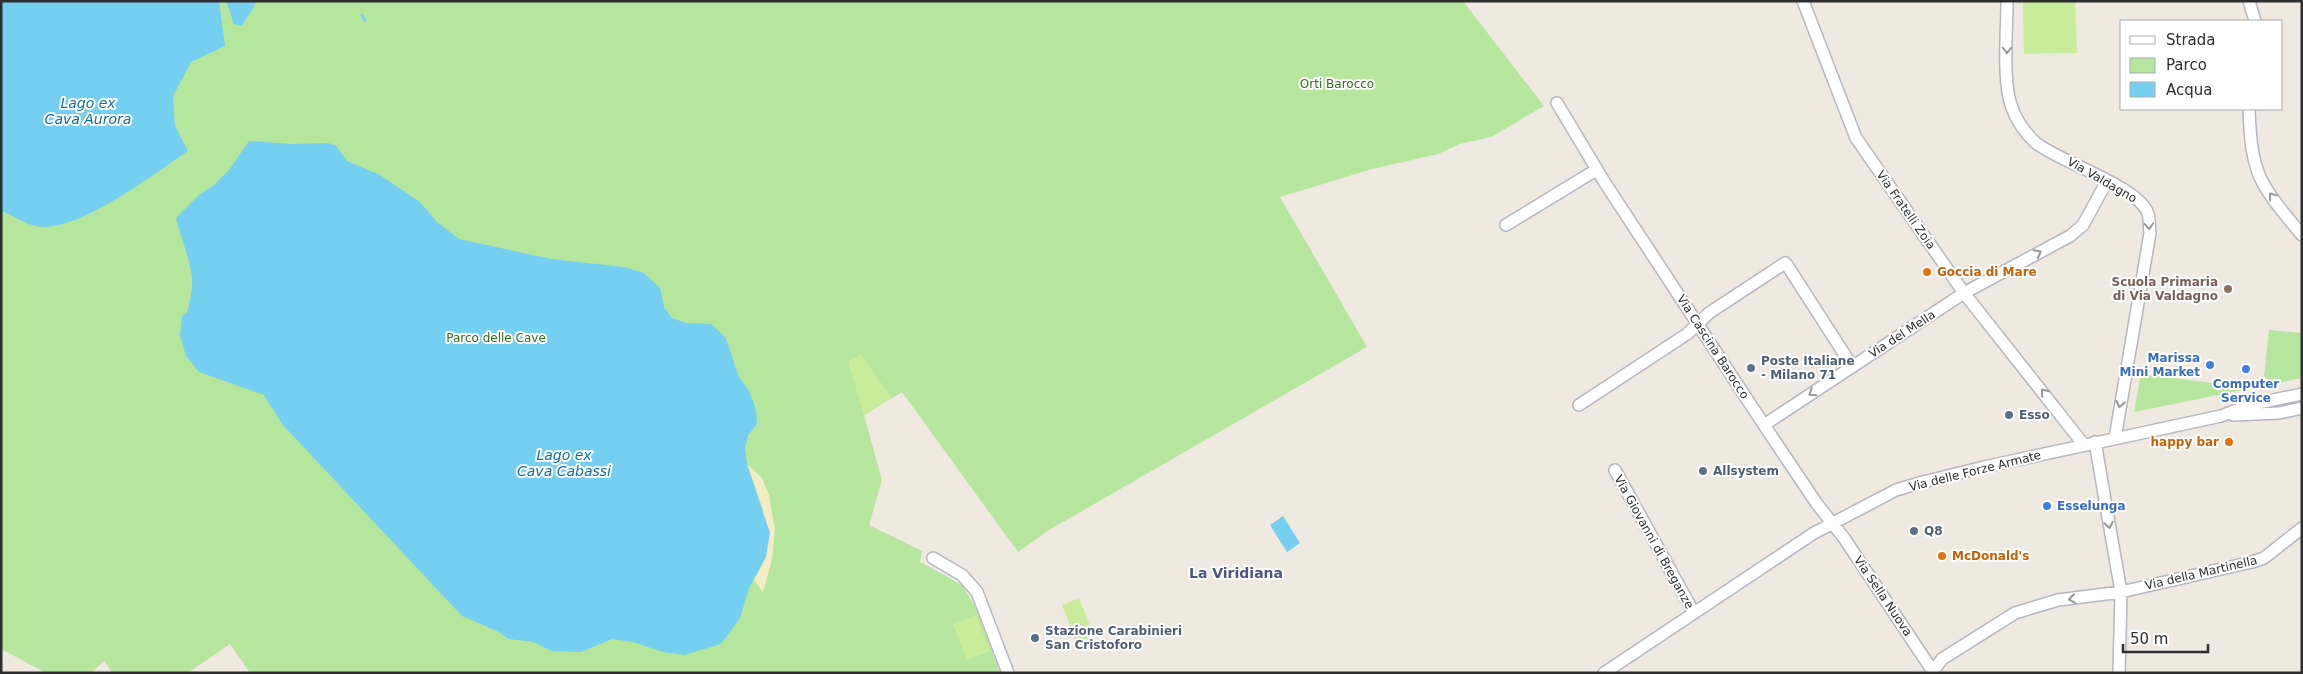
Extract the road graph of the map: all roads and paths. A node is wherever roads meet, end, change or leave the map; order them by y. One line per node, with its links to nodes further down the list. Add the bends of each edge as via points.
1 (1803, 1): 11 (street, Via Fratelli Zoia, via 1856,138)
2 (2007, 1): 8 (street, Via Valdagno, one-way to 8, via 2009,96 2018,119 2042,146)
3 (2249, 1): 4 (street)
4 (2255, 20)
5 (1557, 104): 7 (street, Via Cascina Barocco)
6 (2249, 110): 10 (street, one-way to 6, via 2264,185 2258,172)
7 (1596, 170): 9 (street); 12 (street, Via Cascina Barocco)
8 (2107, 181): 11 (street, Via del Mella, one-way to 8, via 2076,232); 21 (street, Via Valdagno, one-way to 21, via 2141,202 2148,214 2150,233)
9 (1506, 225)
10 (2302, 235)
11 (1964, 293): 13 (street, Via del Mella); 22 (street, Via Fratelli Zoia, one-way to 11)
12 (1698, 323): 13 (street, via 1785,264); 16 (street, via 1687,334); 20 (street, Via Cascina Barocco)
13 (1852, 366): 20 (street, Via del Mella, one-way to 20)
14 (2302, 394): 15 (street, Via delle Forze Armate)
15 (2282, 398): 18 (street); 19 (street, Via delle Forze Armate, via 2249,405)
16 (1580, 405)
17 (2302, 408): 18 (street)
18 (2279, 413): 19 (street)
19 (2221, 416): 21 (street, Via delle Forze Armate)
20 (1764, 425): 24 (street, Via Cascina Barocco)
21 (2115, 438): 22 (street, Via delle Forze Armate)
22 (2090, 444): 24 (street, Via delle Forze Armate, via 1908,486); 27 (street, one-way to 27)
23 (1615, 470): 28 (street, Via Giovanni di Breganze)
24 (1832, 522): 28 (street, Via delle Forze Armate); 29 (street, Via Sella Nuova)
25 (2302, 528): 27 (street, Via della Martinella, via 2264,558)
26 (932, 558): 30 (street, via 962,576 977,592)
27 (2120, 592): 29 (street, Via della Martinella, one-way to 29, via 2058,600 2015,613 1942,659); 32 (street)
28 (1694, 613): 31 (street, Via delle Forze Armate)
29 (1933, 672)
30 (1008, 673)
31 (1604, 673)
32 (2119, 673)

